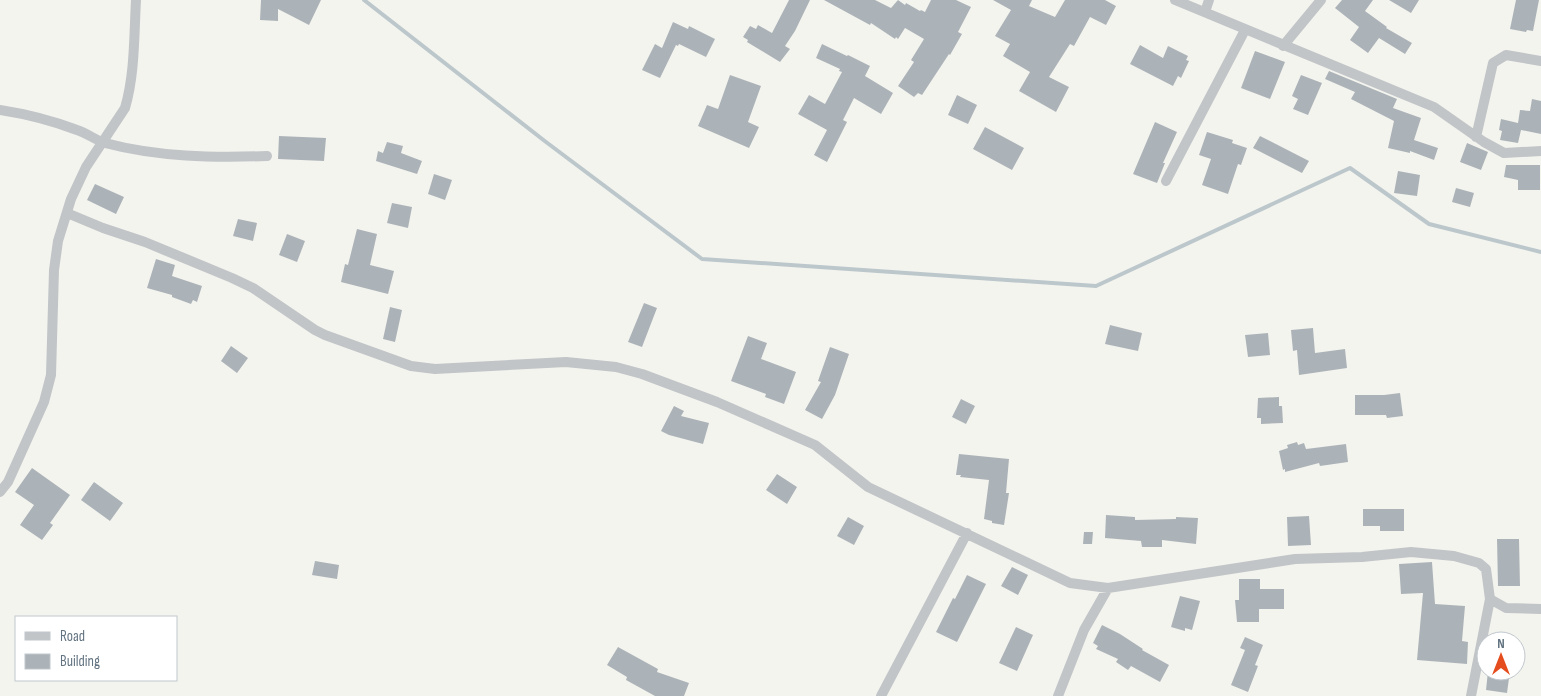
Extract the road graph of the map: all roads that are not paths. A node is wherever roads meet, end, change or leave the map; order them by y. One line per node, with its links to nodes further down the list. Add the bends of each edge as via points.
1 (136, 0): 11 (street, via 128,99)
2 (1175, 0): 5 (street)
3 (1209, 0): 5 (street)
4 (1321, 0): 7 (street)
5 (1205, 12): 6 (street)
6 (1245, 30): 7 (street); 14 (street)
7 (1283, 46): 10 (street, via 1434,107)
8 (1541, 61): 10 (street, via 1506,55 1493,63)
9 (0, 110): 11 (street, via 78,130)
10 (1476, 136): 12 (street, via 1504,152)
11 (102, 142): 13 (street, via 167,154 219,158); 15 (street, via 79,181)
12 (1541, 151)
13 (267, 156)
14 (1166, 181)
15 (67, 214): 16 (street, via 58,241 54,270 51,375 34,425 8,482); 17 (street, via 232,278 325,335 411,366 435,369 566,362 616,367 642,374 717,402 815,445 868,487)
16 (0, 492)
17 (967, 533): 18 (street, via 1070,583); 21 (street)
18 (1108, 588): 19 (street, via 1296,559 1411,552 1454,556 1479,563 1486,569); 22 (street, via 1084,630)
19 (1490, 599): 20 (street, via 1506,608); 23 (street)
20 (1541, 610)
21 (881, 696)
22 (1058, 696)
23 (1471, 696)

